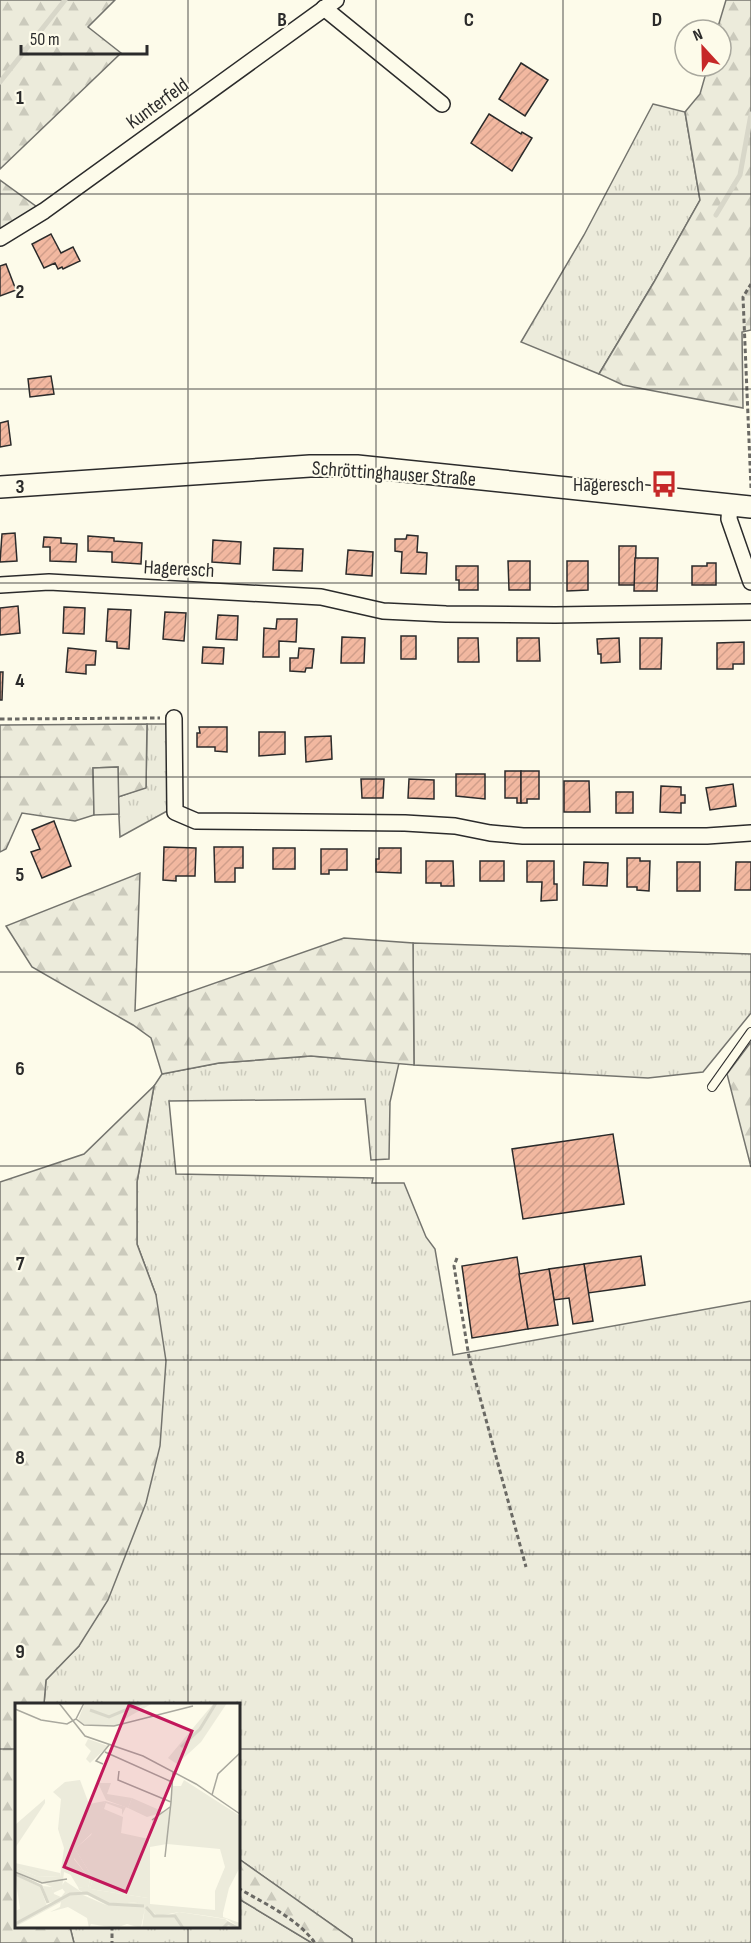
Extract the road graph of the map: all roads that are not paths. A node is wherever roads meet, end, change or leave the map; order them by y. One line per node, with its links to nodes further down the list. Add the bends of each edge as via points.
1 (330, 4): 2 (street); 3 (street, Kunterfeld, via 44,211)
2 (442, 104)
3 (0, 238)
4 (0, 487): 5 (main road, Schröttinghauser Straße, via 357,466)
5 (730, 505): 6 (main road, Schröttinghauser Straße); 7 (street, via 729,519)
6 (751, 507)
7 (751, 582)
8 (0, 585): 9 (street, Hageresch, via 49,582 321,597 383,611 446,614)
9 (751, 612)
10 (174, 718): 11 (street, via 175,813 196,821 405,823 523,836)
11 (751, 833)
12 (751, 1032): 13 (lane)
13 (712, 1088)

